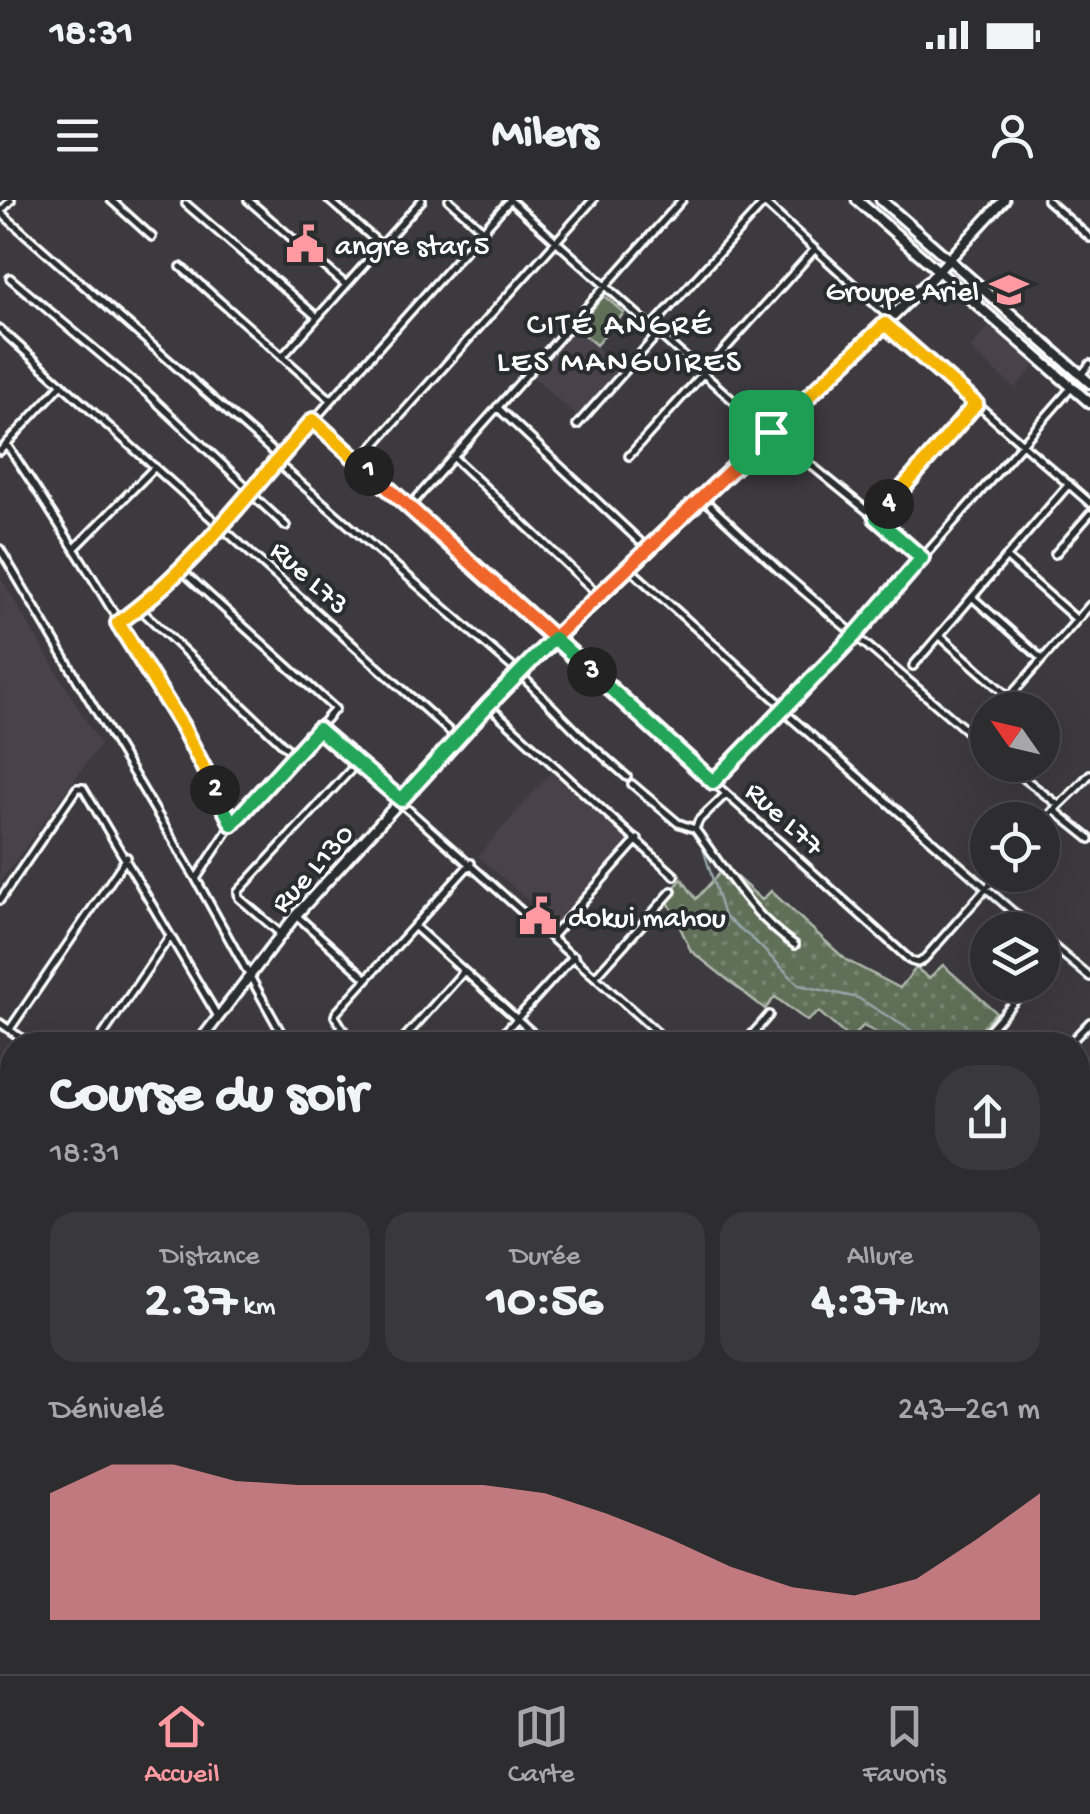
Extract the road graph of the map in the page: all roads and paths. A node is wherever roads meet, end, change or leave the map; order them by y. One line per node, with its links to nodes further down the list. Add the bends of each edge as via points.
1 (11, 200): 18 (street)
2 (111, 200): 20 (street)
3 (248, 200): 29 (street)
4 (329, 200): 23 (street)
5 (449, 200): 19 (street)
6 (498, 200): 17 (street)
7 (510, 200): 17 (street); 22 (street)
8 (594, 200): 22 (street)
9 (682, 200): 30 (street)
10 (857, 200): 27 (street)
11 (880, 200): 25 (street)
12 (1004, 200): 25 (street, Rue L130)
13 (1046, 200): 21 (street)
14 (419, 201): 23 (street)
15 (763, 201): 24 (street); 33 (street)
16 (186, 204): 31 (street)
17 (504, 207): 19 (street)
18 (0, 212): 55 (street)
19 (483, 230): 43 (street)
20 (152, 236)
21 (1090, 238)
22 (556, 242): 30 (street); 56 (street)
23 (381, 245): 29 (street)
24 (815, 249): 32 (street); 38 (street)
25 (950, 260): 27 (street, Rue L130); 39 (street)
26 (181, 267): 36 (street)
27 (939, 270): 32 (street, Rue L130); 42 (street)
28 (10, 278): 59 (street)
29 (346, 285): 31 (street)
30 (605, 286): 33 (street); 46 (street)
31 (317, 317): 36 (street)
32 (888, 321): 45 (street); 49 (street, Rue L130)
33 (650, 328): 35 (street)
34 (0, 329): 40 (street, Rue L73)
35 (658, 334): 38 (street); 48 (street)
36 (282, 357): 43 (street)
37 (1090, 364): 39 (street)
38 (702, 374): 49 (street); 53 (street)
39 (1080, 375): 41 (street)
40 (63, 383): 51 (street); 57 (street, Rue L73)
41 (1090, 384)
42 (1072, 387): 44 (street); 50 (street)
43 (330, 399): 47 (street)
44 (1090, 403)
45 (976, 404): 50 (street); 64 (street)
46 (498, 408): 54 (street); 69 (street)
47 (313, 420): 55 (street); 56 (street, Rue L77)
48 (577, 425)
49 (771, 432): 60 (street, Rue L130); 64 (street)
50 (1023, 442): 58 (street); 71 (street)
51 (8, 445): 52 (street); 67 (street)
52 (0, 452)
53 (629, 456)
54 (453, 457): 62 (street); 75 (street)
55 (277, 459): 59 (street); 86 (street)
56 (359, 462): 62 (street, Rue L77)
57 (155, 468): 65 (street, Rue L73); 67 (street)
58 (1069, 484): 61 (street); 72 (street)
59 (249, 490): 65 (street); 66 (street)
60 (702, 498): 69 (street, Rue L130); 81 (street)
61 (1090, 503)
62 (408, 507): 83 (street, Rue L77)
63 (1090, 514): 70 (street)
64 (876, 518): 71 (street)
65 (221, 524): 73 (street); 93 (street, Rue L73)
66 (286, 526)
67 (76, 547): 80 (street)
68 (0, 548): 114 (street)
69 (648, 548): 74 (street, Rue L130)
70 (1055, 554)
71 (922, 558): 81 (street)
72 (1007, 558): 76 (street); 79 (street)
73 (180, 568): 78 (street); 91 (street, via 333,706)
74 (628, 568): 75 (street, Rue L130); 90 (street)
75 (600, 596): 83 (street, Rue L130)
76 (974, 598): 82 (street); 84 (street)
77 (1090, 605): 79 (street)
78 (139, 608): 80 (street); 94 (street)
79 (1077, 620): 84 (street)
80 (118, 623): 106 (street)
81 (856, 634): 90 (street); 92 (street)
82 (940, 636): 85 (street); 87 (street)
83 (554, 638): 86 (street, Rue L130); 98 (street, Rue L77)
84 (1042, 659): 88 (street)
85 (913, 666)
86 (518, 673): 89 (street, Rue L130); 97 (street)
87 (1004, 692)
88 (1008, 692)
89 (488, 705): 93 (street, Rue L130); 108 (street)
90 (783, 708): 98 (street); 112 (street)
91 (318, 729): 94 (street); 95 (street)
92 (970, 734)
93 (457, 738): 102 (street, Rue L130)
94 (294, 755): 106 (street)
95 (357, 763): 102 (street); 122 (street, via 238,892)
96 (1090, 774): 104 (street)
97 (627, 777)
98 (713, 782): 101 (street, Rue L77)
99 (1027, 782): 103 (street)
100 (632, 784): 107 (street, via 678,823)
101 (726, 794): 107 (street); 116 (street, Rue L77, via 918,963)
102 (401, 800): 111 (street); 120 (street, Rue L130)
103 (1050, 802)
104 (1060, 805)
105 (1060, 811): 109 (street)
106 (232, 824): 114 (street)
107 (696, 829): 125 (street, via 756,913)
108 (638, 839): 113 (street); 124 (street)
109 (1090, 839)
110 (126, 857): 118 (street, via 80,787); 123 (street); 138 (street)
111 (471, 863): 121 (street); 124 (street)
112 (970, 875)
113 (674, 876)
114 (196, 878): 129 (street)
115 (672, 891): 130 (street)
116 (983, 892)
117 (990, 892): 119 (street)
118 (0, 900)
119 (1013, 912)
120 (296, 915): 122 (street, Rue L130); 131 (street)
121 (414, 925): 128 (street); 131 (street)
122 (281, 934): 129 (street, Rue L130)
123 (170, 936): 134 (street); 140 (street)
124 (552, 936): 127 (street)
125 (795, 945)
126 (1060, 953): 132 (street)
127 (574, 956): 130 (street); 136 (street)
128 (464, 971): 136 (street); 144 (street)
129 (249, 974): 134 (street, Rue L130); 142 (street)
130 (596, 976): 147 (street)
131 (366, 978): 143 (street, via 335,1014)
132 (1090, 978)
133 (1013, 1002): 149 (street)
134 (217, 1015): 141 (street, Rue L130)
135 (769, 1015): 148 (street)
136 (517, 1019): 145 (street); 146 (street)
137 (0, 1022): 138 (street)
138 (10, 1029): 139 (street)
139 (14, 1032)
140 (105, 1032)
141 (205, 1032)
142 (281, 1032)
143 (345, 1032)
144 (410, 1032)
145 (505, 1032)
146 (532, 1032)
147 (657, 1032)
148 (754, 1032)
149 (987, 1032)

